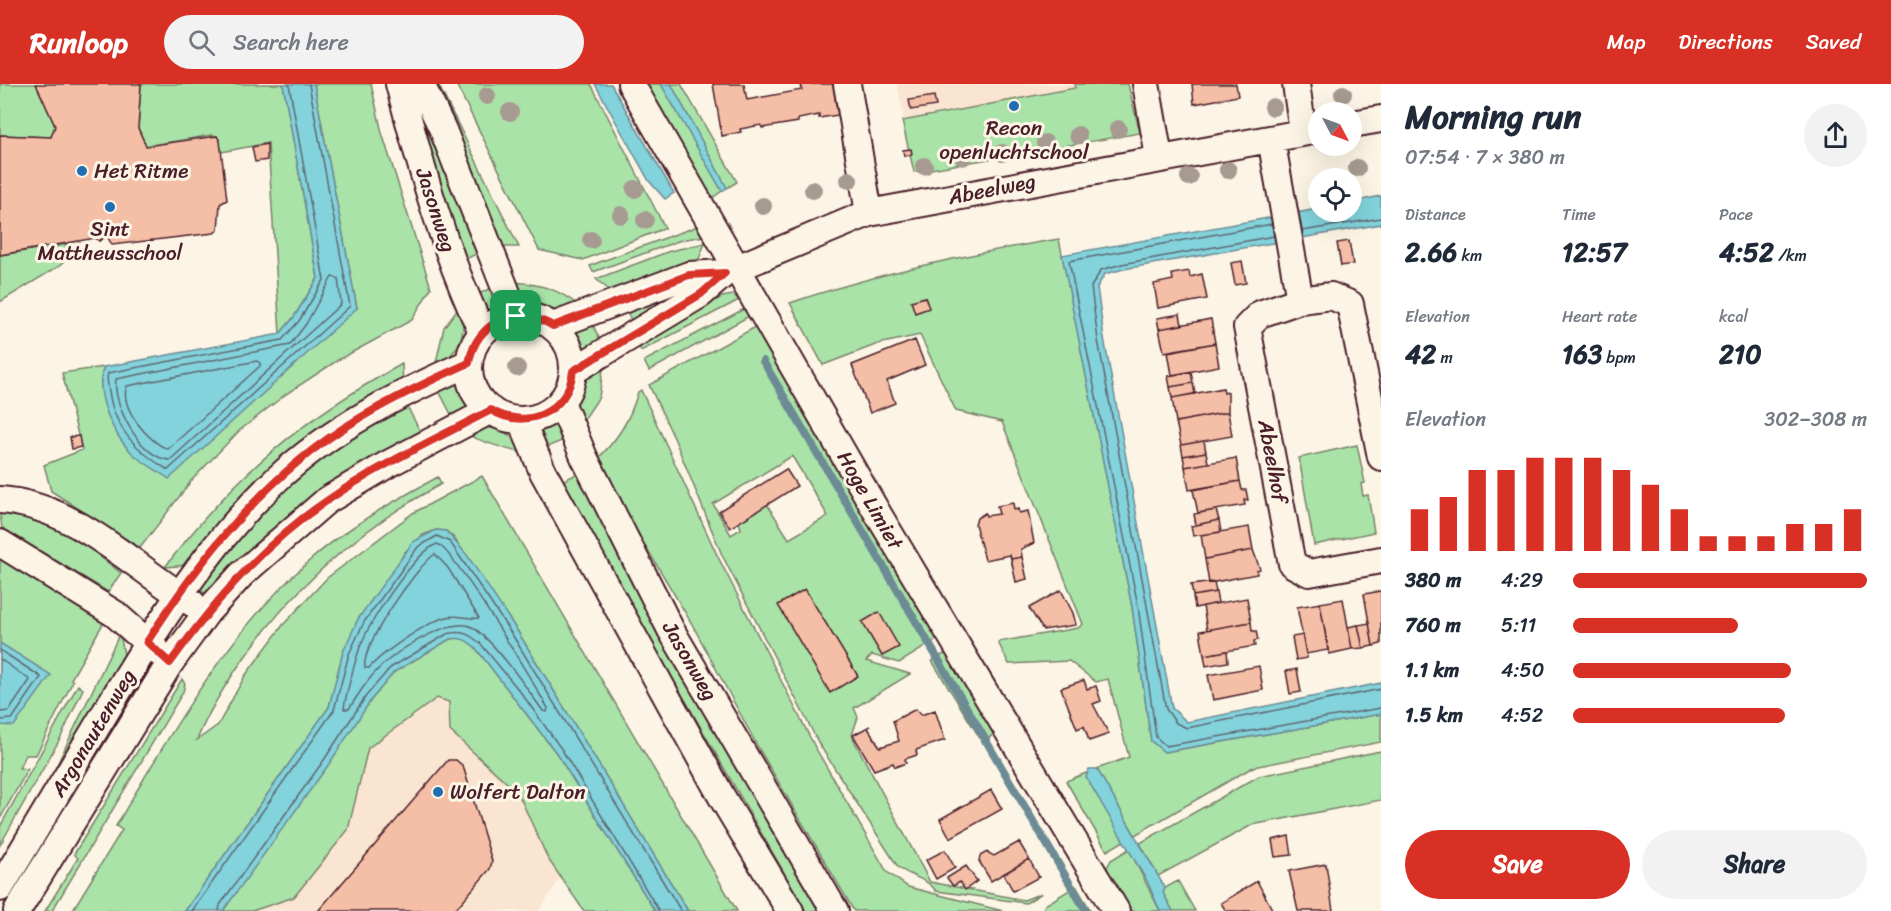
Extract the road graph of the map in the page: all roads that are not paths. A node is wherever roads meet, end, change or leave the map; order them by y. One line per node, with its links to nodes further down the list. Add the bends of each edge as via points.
1 (399, 84): 18 (street, Jasonweg, via 458,278)
2 (421, 84): 16 (street, Jasonweg)
3 (631, 84): 14 (street, Hoge Limiet)
4 (846, 84): 13 (street)
5 (1146, 84): 12 (street)
6 (1296, 84): 8 (street, Abeelweg)
7 (1381, 119): 9 (street)
8 (1308, 122)
9 (1362, 122)
10 (1308, 132): 11 (street, Abeelweg)
11 (1271, 139): 12 (street, Abeelweg); 15 (street)
12 (1159, 157): 13 (street, Abeelweg)
13 (869, 213): 14 (street, Abeelweg)
14 (732, 271): 17 (street, Abeelweg, via 689,275); 20 (street, Abeelweg); 36 (street, Hoge Limiet)
15 (1300, 300): 24 (street, Abeelhof, via 1331,296 1350,304); 27 (street, Abeelhof, via 1260,314 1247,327 1292,564 1309,573)
16 (516, 316): 17 (street, via 536,318); 18 (street, via 498,321)
17 (553, 326): 20 (street, via 568,346)
18 (482, 332): 19 (street)
19 (469, 363): 22 (street, via 474,389); 28 (street, Argonautenweg, via 354,421 309,454 240,518)
20 (573, 371): 21 (street)
21 (561, 402): 23 (street, via 543,415); 35 (street, Jasonweg, via 584,457 671,630)
22 (491, 410): 23 (street); 29 (street, Argonautenweg, via 326,501 270,546)
23 (521, 420): 34 (street, Jasonweg, via 549,482 723,799)
24 (1381, 457)
25 (0, 500): 28 (street, via 31,504 81,526)
26 (0, 543): 30 (street, via 115,614)
27 (1381, 560)
28 (177, 594): 29 (street); 30 (street, Argonautenweg)
29 (207, 612): 31 (street, Argonautenweg)
30 (147, 642): 31 (street); 32 (street, Argonautenweg)
31 (170, 663): 33 (street, Argonautenweg)
32 (0, 888)
33 (17, 911)
34 (790, 911)
35 (835, 911)
36 (1116, 911)

